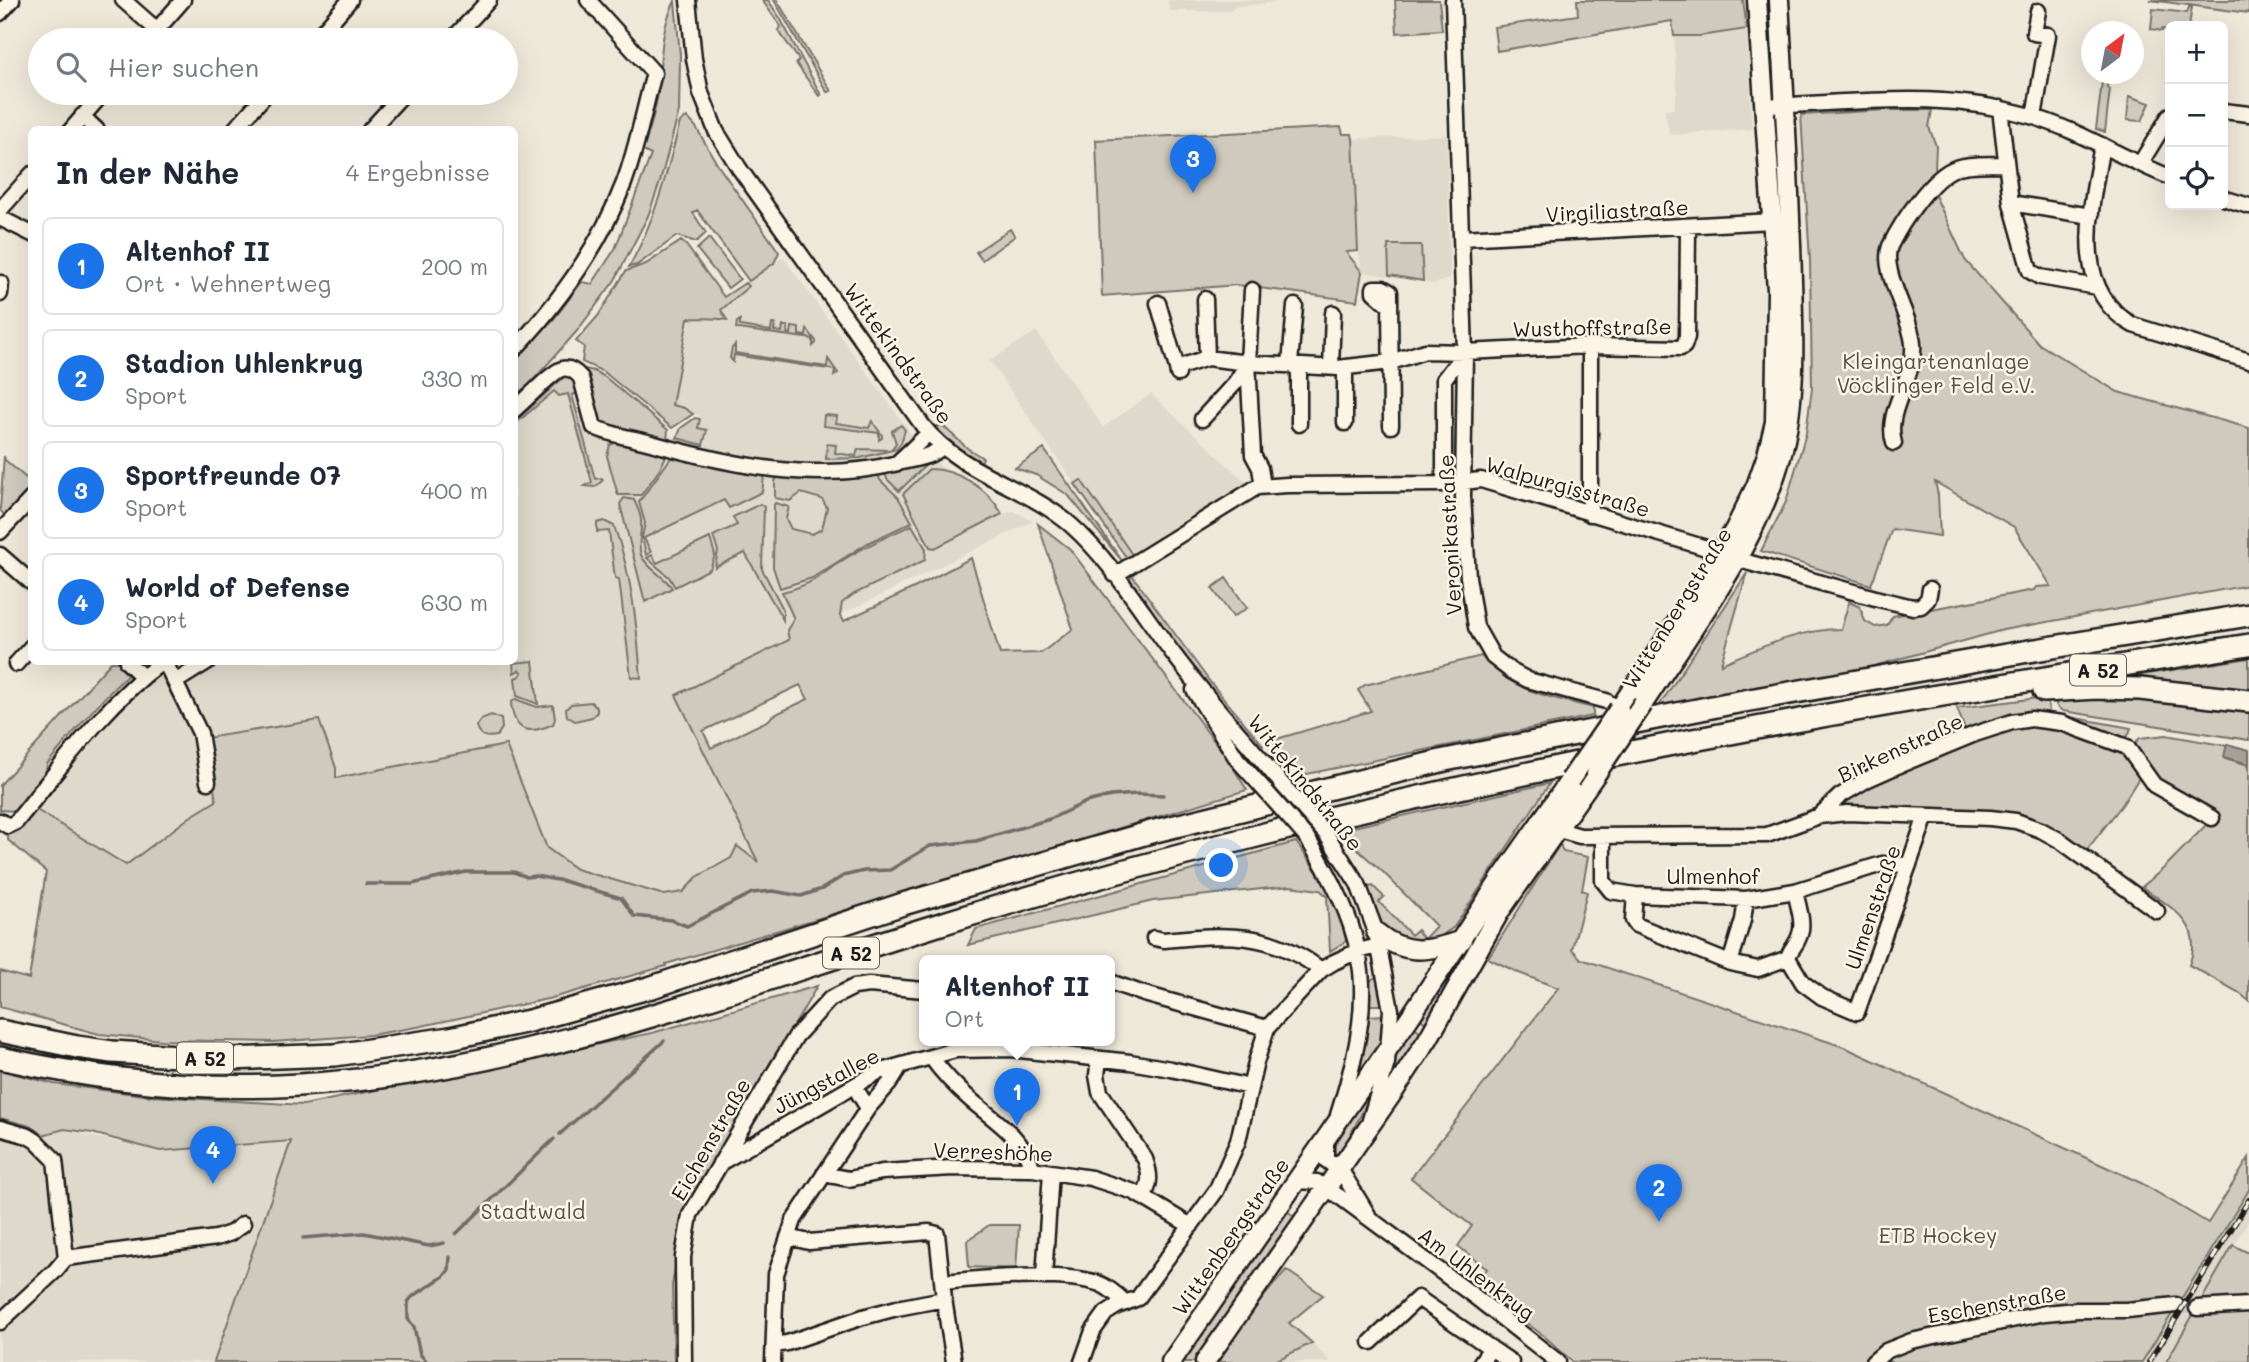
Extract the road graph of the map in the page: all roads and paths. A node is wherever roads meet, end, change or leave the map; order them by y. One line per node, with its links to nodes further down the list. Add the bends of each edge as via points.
1 (12, 0): 12 (street)
2 (123, 0): 13 (street)
3 (183, 0): 14 (street)
4 (349, 0): 15 (street)
5 (489, 0): 16 (street)
6 (588, 0): 56 (street, via 654,73 624,183 593,247 557,303)
7 (688, 0): 70 (street, Wittekindstraße, via 697,78 716,131)
8 (1453, 0): 46 (street, Veronikastraße)
9 (1757, 0): 21 (main road, Wittenbergstraße)
10 (1779, 0): 20 (main road, Wittenbergstraße)
11 (2038, 11): 26 (street, via 2035,33 2048,35)
12 (0, 13)
13 (147, 28)
14 (159, 28)
15 (325, 28)
16 (463, 28)
17 (92, 105): 25 (street)
18 (256, 105): 30 (street)
19 (393, 105): 31 (street)
20 (1784, 105): 21 (street); 22 (street, via 1917,98); 81 (main road, Wittenbergstraße, via 1792,248 1793,386 1787,437 1763,507)
21 (1765, 106): 43 (main road, Wittenbergstraße)
22 (2000, 108): 26 (street); 33 (street)
23 (2228, 112): 24 (street)
24 (2249, 114)
25 (82, 116): 28 (street); 29 (street)
26 (2034, 117): 32 (street)
27 (2165, 123): 34 (street)
28 (74, 126)
29 (93, 126)
30 (238, 126)
31 (374, 126)
32 (2102, 145): 34 (street); 41 (street)
33 (2005, 164): 38 (street); 71 (street, via 1946,171 1889,246 1889,267 1913,344 1913,358 1892,424)
34 (2140, 164): 35 (street)
35 (2165, 175)
36 (28, 178): 40 (street)
37 (2228, 200): 39 (street)
38 (2011, 203): 41 (street); 48 (street, via 2034,275)
39 (2249, 206)
40 (0, 210)
41 (2091, 216): 48 (street, via 2090,252)
42 (0, 218): 45 (street)
43 (1773, 221): 44 (street, Virgiliastraße); 81 (main road, Wittenbergstraße, via 1775,422)
44 (1688, 227): 46 (street, Virgiliastraße); 57 (street, Wusthoffstraße, via 1684,346)
45 (28, 232)
46 (1462, 239): 58 (street, Veronikastraße)
47 (1, 283): 50 (street)
48 (2097, 287): 60 (street, via 2109,307 2133,325)
49 (1252, 290): 62 (street)
50 (0, 294)
51 (1205, 299): 59 (street)
52 (1158, 303): 59 (street, via 1177,371)
53 (1295, 306): 63 (street)
54 (1390, 306): 61 (street)
55 (1333, 313): 64 (street)
56 (518, 346)
57 (1590, 346): 58 (street, Wusthoffstraße); 78 (street)
58 (1465, 352): 61 (street, Wusthoffstraße, via 1425,351); 74 (street, Veronikastraße); 75 (street, Veronikastraße, via 1444,379)
59 (1207, 358): 62 (street, Wusthoffstraße)
60 (2249, 361)
61 (1391, 362): 64 (street, Wusthoffstraße); 69 (street)
62 (1248, 363): 63 (street, Wusthoffstraße); 66 (street); 76 (street, via 1253,455)
63 (1295, 365): 64 (street, Wusthoffstraße); 68 (street)
64 (1338, 367): 67 (street)
65 (518, 406): 73 (street, via 557,371 567,368 581,378 592,425 599,429 706,457 769,467 833,472)
66 (1202, 419)
67 (1345, 423)
68 (1299, 424)
69 (1391, 426)
70 (929, 433): 72 (street, Wittekindstraße); 73 (street)
71 (1894, 443)
72 (942, 447): 73 (street, via 928,456); 82 (street, Wittekindstraße, via 1058,515)
73 (897, 463)
74 (1463, 481): 75 (street, Walpurgisstraße); 78 (street, Walpurgisstraße, via 1481,480); 98 (street, Veronikastraße, via 1472,608 1476,627 1493,657 1528,680 1606,701)
75 (1444, 484): 76 (street, Walpurgisstraße)
76 (1264, 486): 82 (street, Walpurgisstraße)
77 (28, 502): 79 (street)
78 (1590, 514): 81 (street, Walpurgisstraße)
79 (0, 532)
80 (0, 555): 83 (street)
81 (1729, 555): 84 (street, Walpurgisstraße, via 1913,607 1922,605); 98 (main road, Wittenbergstraße); 105 (main road, Wittenbergstraße, bridge, via 1643,704)
82 (1115, 575): 88 (street, Wittekindstraße)
83 (28, 580)
84 (1930, 589)
85 (2249, 615): 122 (highway, A 52, via 1727,704 1445,760 1151,832 903,904 652,987 450,1038 335,1055 228,1059 124,1053)
86 (2249, 645): 96 (highway, A 52)
87 (28, 650): 89 (street)
88 (1176, 658): 113 (street, Wittekindstraße, bridge, via 1326,834 1358,884); 115 (street, Wittekindstraße, bridge, via 1237,759 1307,838 1338,890)
89 (16, 664)
90 (130, 665): 94 (street)
91 (159, 665): 94 (street)
92 (166, 665): 95 (street)
93 (202, 665): 95 (street)
94 (142, 676): 104 (street, via 112,705 16,822)
95 (175, 682): 99 (street, via 200,733)
96 (1948, 695): 97 (highway, via 1985,698 2126,688); 125 (highway, A 52, via 1522,775 1294,827 980,912 615,1026 443,1067 331,1083 224,1086 107,1078)
97 (2249, 701)
98 (1619, 709): 102 (main road, Wittenbergstraße, bridge)
99 (208, 782)
100 (1819, 816): 101 (street, Ulmenstraße); 103 (street, Birkenstraße, via 1868,779 1996,727 2037,719 2062,723 2127,747 2154,785); 106 (street, Birkenstraße, via 1766,835)
101 (1926, 816): 107 (street, Ulmenstraße); 111 (street, Ulmenstraße, via 2016,821 2040,830)
102 (1542, 817): 105 (street, Birkenstraße); 114 (main road, Wittenbergstraße)
103 (2212, 818)
104 (4, 823)
105 (1558, 828): 106 (street, Birkenstraße, via 1580,836); 131 (main road, Wittenbergstraße, via 1500,911 1428,1039)
106 (1603, 837): 109 (street, Ulmenhof, via 1603,881 1611,891)
107 (1909, 865): 108 (street, Ulmenhof, via 1882,864); 116 (street, Ulmenstraße, via 1857,1012 1803,983)
108 (1796, 891): 110 (street, Ulmenhof); 116 (street, via 1802,928)
109 (1635, 895): 110 (street, Ulmenhof); 117 (street, via 1636,925)
110 (1746, 899): 117 (street)
111 (2157, 911)
112 (1154, 938): 118 (street, via 1257,938 1298,953)
113 (1377, 939): 114 (main road, via 1405,949 1437,948); 115 (street); 123 (street, Wittekindstraße, via 1391,1010)
114 (1462, 940): 123 (main road, Wittenbergstraße)
115 (1358, 951): 118 (street); 133 (street, Wittekindstraße, via 1363,980 1360,1038)
116 (1788, 958): 117 (street, via 1758,970)
117 (1730, 962)
118 (1321, 970): 121 (street)
119 (1115, 984): 121 (street)
120 (919, 990): 134 (street, Eichenstraße, via 869,985 830,999 781,1059)
121 (1267, 1028): 128 (street)
122 (0, 1031)
123 (1389, 1047): 131 (street, Wittekindstraße); 133 (main road, Wittenbergstraße)
124 (931, 1057): 126 (street, Jüngstallee, via 955,1050 1010,1049); 127 (street, Jüngstallee); 136 (street, via 955,1086 1011,1132)
125 (0, 1058)
126 (1099, 1059): 128 (street, Jüngstallee); 141 (street, via 1100,1092 1149,1169 1148,1190)
127 (900, 1066): 130 (street); 134 (street, Jüngstallee, via 854,1084)
128 (1250, 1087): 144 (street, via 1244,1124 1231,1160)
129 (859, 1094): 130 (street)
130 (868, 1108): 138 (street)
131 (1368, 1126): 135 (main road, Wittenbergstraße)
132 (0, 1128): 146 (street, via 37,1141 55,1160)
133 (1330, 1131): 135 (street, via 1326,1160); 139 (main road, Wittenbergstraße)
134 (720, 1163): 158 (street, Eichenstraße, via 686,1230)
135 (1343, 1164): 140 (main road, Wittenbergstraße); 142 (street, Am Uhlenkrug)
136 (1033, 1169): 137 (street, Verreshöhe); 138 (street, Verreshöhe, via 953,1168 849,1178)
137 (1051, 1172): 141 (street, Verreshöhe, via 1091,1178); 147 (street)
138 (824, 1174): 145 (street)
139 (1295, 1181): 140 (street, Am Uhlenkrug, via 1317,1182); 162 (main road, Wittenbergstraße)
140 (1328, 1189): 142 (street, Am Uhlenkrug); 163 (main road, Wittenbergstraße)
141 (1142, 1197): 144 (street, Verreshöhe)
142 (1371, 1219): 166 (street, Am Uhlenkrug)
143 (243, 1224): 146 (street, via 216,1238)
144 (1191, 1226): 150 (street, via 1138,1298)
145 (788, 1237): 148 (street, via 809,1242 933,1232 940,1238); 156 (street, via 776,1274)
146 (66, 1258): 154 (street)
147 (1044, 1277): 148 (street); 150 (street, via 1101,1284)
148 (943, 1282): 149 (street)
149 (944, 1299): 156 (street, via 897,1308); 160 (street)
150 (1126, 1303): 161 (street, via 1106,1313 1093,1331)
151 (2176, 1305): 167 (street, Eschenstraße, via 2045,1313 1911,1341)
152 (2249, 1305): 153 (street)
153 (2197, 1308)
154 (0, 1322)
155 (1371, 1342): 157 (street, via 1418,1298)
156 (774, 1345): 159 (street)
157 (1491, 1348): 164 (street); 165 (street)
158 (684, 1362)
159 (773, 1362)
160 (954, 1362)
161 (1082, 1362)
162 (1171, 1362)
163 (1205, 1362)
164 (1481, 1362)
165 (1511, 1362)
166 (1558, 1362)
167 (1873, 1362)

